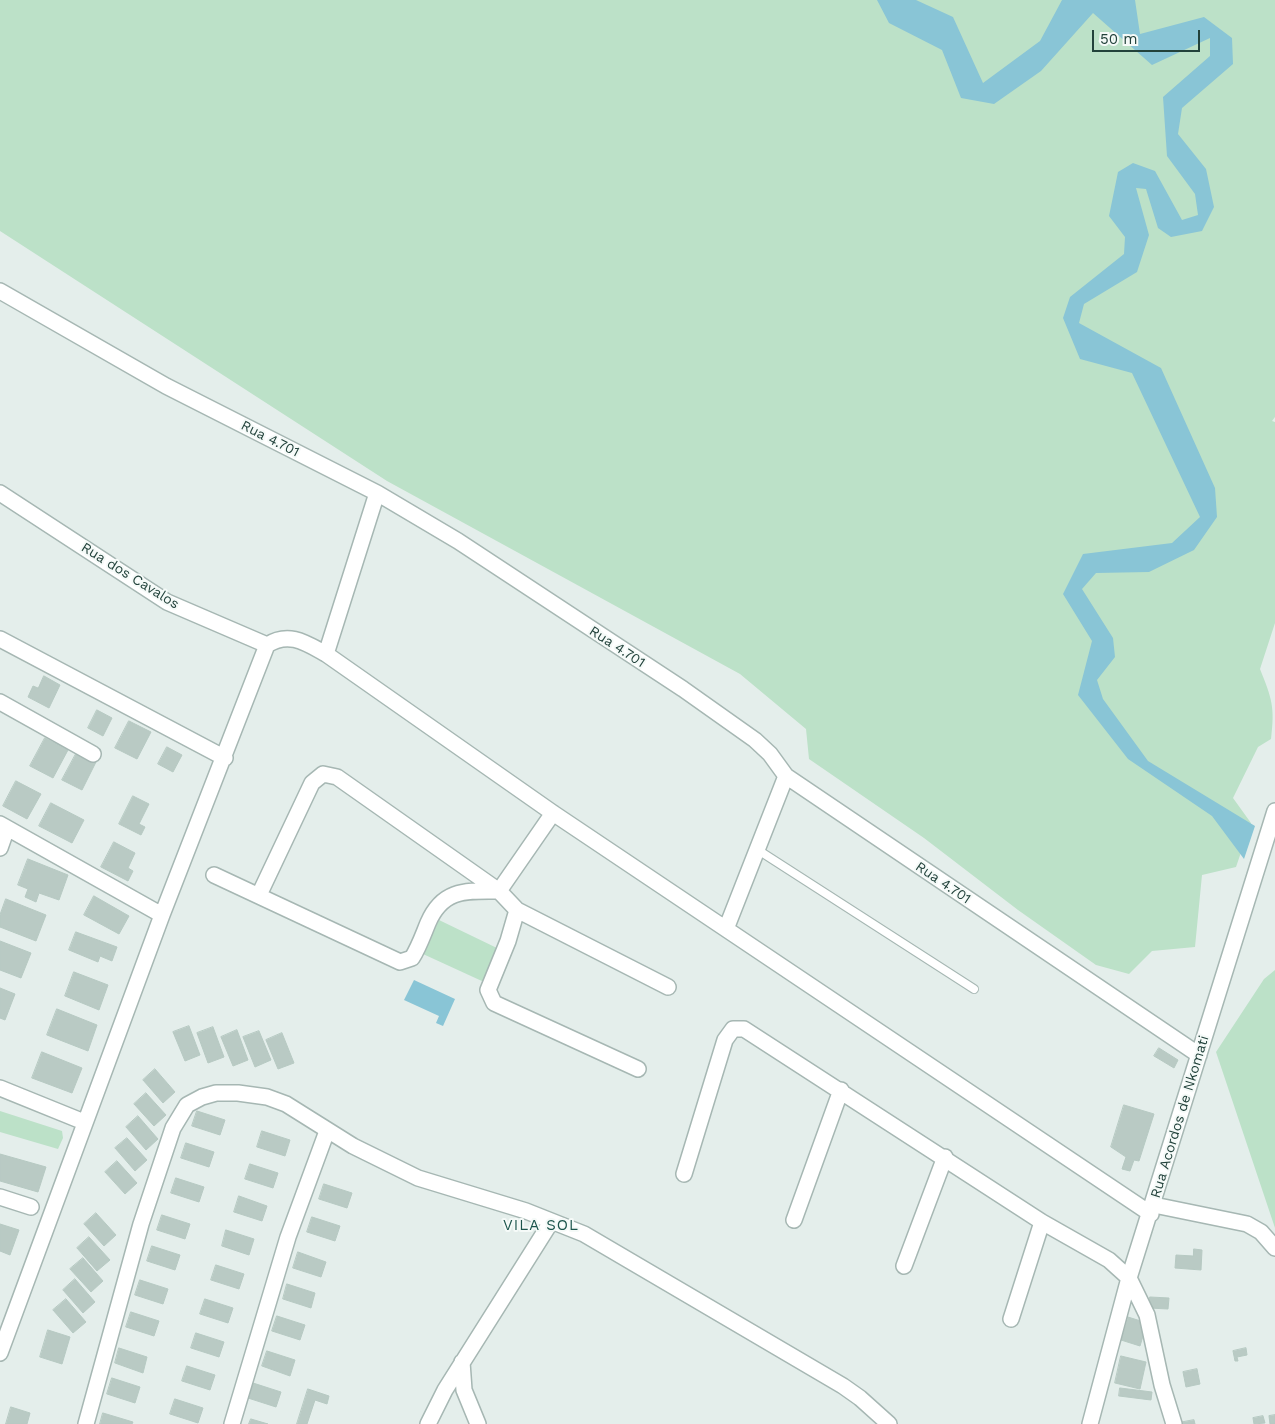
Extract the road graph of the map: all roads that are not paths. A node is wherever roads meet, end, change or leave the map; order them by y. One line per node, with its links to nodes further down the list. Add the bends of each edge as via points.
1 (0, 290): 3 (street, Rua 4.701, via 166,386)
2 (0, 493): 5 (street, Rua dos Cavalos, via 166,602)
3 (377, 493): 6 (street); 10 (street, Rua 4.701, via 458,541 683,689 755,740)
4 (0, 639): 9 (street)
5 (267, 645): 6 (street, via 276,640 297,638); 9 (street)
6 (326, 654): 11 (street)
7 (0, 702): 8 (street)
8 (93, 754)
9 (225, 758): 20 (street)
10 (786, 776): 15 (street); 24 (street, Rua 4.701)
11 (553, 813): 17 (street); 21 (street)
12 (1273, 818): 24 (street, Rua Acordos de Nkomati)
13 (4, 826): 14 (street); 20 (street)
14 (0, 848)
15 (758, 850): 21 (street); 23 (lane)
16 (214, 875): 18 (street)
17 (499, 891): 18 (street, via 456,893 444,898 432,913 412,958 400,962); 18 (street, via 369,798 327,774 317,777 312,783); 19 (street)
18 (260, 895)
19 (517, 910): 22 (street); 25 (street, via 488,990 494,1003)
20 (162, 915): 28 (street)
21 (726, 929): 34 (street)
22 (668, 987)
23 (974, 989)
24 (1199, 1055): 34 (street, Rua Acordos de Nkomati)
25 (638, 1069)
26 (0, 1088): 28 (street)
27 (841, 1090): 30 (street); 31 (street, via 744,1029 733,1030 725,1040); 35 (street)
28 (84, 1122): 42 (street)
29 (327, 1131): 36 (street, via 377,1160 418,1178 526,1211); 44 (street, via 286,1104 267,1098 216,1093 187,1105 173,1128 141,1224); 45 (street, via 288,1236)
30 (945, 1157): 37 (street); 39 (street)
31 (684, 1174)
32 (0, 1198): 33 (street)
33 (31, 1207)
34 (1152, 1209): 38 (street, via 1247,1224 1261,1232); 40 (street, Rua Acordos de Nkomati)
35 (794, 1220)
36 (551, 1222): 43 (street); 48 (street, via 584,1234 843,1386)
37 (1042, 1222): 40 (street, via 1109,1260); 41 (street)
38 (1275, 1248)
39 (904, 1266)
40 (1129, 1278): 49 (street, Rua Acordos de Nkomati); 50 (street, via 1147,1315)
41 (1011, 1319)
42 (0, 1353)
43 (462, 1362): 46 (street); 47 (street, via 464,1390)
44 (86, 1424)
45 (232, 1424)
46 (428, 1424)
47 (478, 1424)
48 (889, 1424)
49 (1090, 1424)
50 (1174, 1424)

